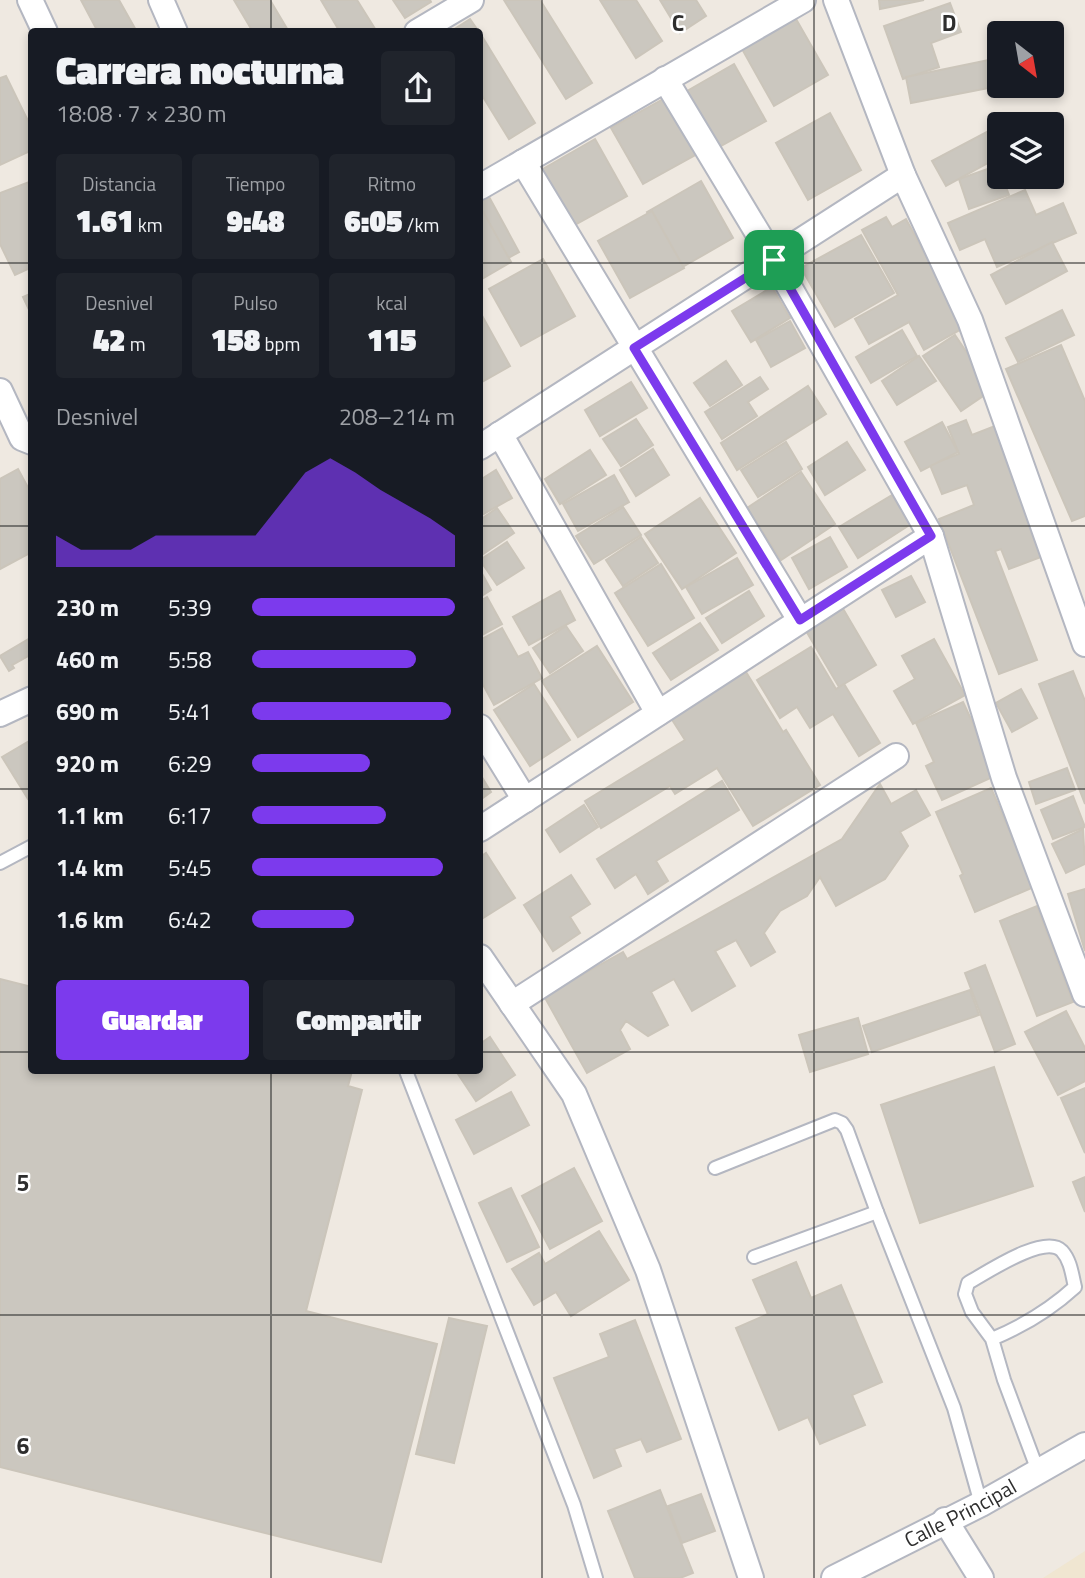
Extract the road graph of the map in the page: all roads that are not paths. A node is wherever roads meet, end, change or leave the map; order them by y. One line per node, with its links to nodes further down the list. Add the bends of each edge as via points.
1 (30, 0): 6 (street)
2 (161, 0): 7 (street)
3 (471, 0): 8 (street)
4 (803, 0): 9 (street)
5 (836, 0): 11 (street)
6 (44, 28)
7 (173, 28)
8 (424, 28)
9 (665, 79): 10 (street); 13 (street)
10 (523, 162): 12 (street); 14 (street)
11 (903, 175): 13 (street); 20 (street, via 970,320)
12 (483, 185)
13 (774, 260): 14 (street); 18 (street)
14 (634, 348): 17 (street); 19 (street)
15 (0, 391): 16 (street, via 22,438)
16 (28, 440)
17 (490, 440): 22 (street)
18 (931, 536): 19 (street); 31 (street, via 1004,778)
19 (800, 620): 22 (street)
20 (1085, 644)
21 (28, 701): 23 (street)
22 (657, 713): 26 (street)
23 (0, 714)
24 (483, 732): 26 (street)
25 (896, 756): 32 (street)
26 (525, 800): 27 (street)
27 (483, 827)
28 (28, 848): 29 (lane)
29 (0, 863)
30 (483, 961): 32 (street)
31 (1085, 995)
32 (512, 1004): 43 (street, via 574,1094 643,1258)
33 (408, 1074): 42 (lane, via 574,1505)
34 (715, 1168): 35 (lane, via 835,1120 848,1130)
35 (877, 1212): 36 (lane); 40 (lane, via 954,1408)
36 (754, 1257)
37 (992, 1339): 37 (lane, via 1040,1315 1075,1287 1061,1250 1051,1245 1038,1247 968,1283 965,1294 972,1312); 39 (lane)
38 (1085, 1445): 39 (street, Calle Principal)
39 (1038, 1471): 40 (street, Calle Principal)
40 (981, 1504): 41 (street, Calle Principal)
41 (945, 1520): 44 (street, Calle Principal); 45 (street)
42 (596, 1578)
43 (751, 1578)
44 (834, 1578)
45 (981, 1578)

